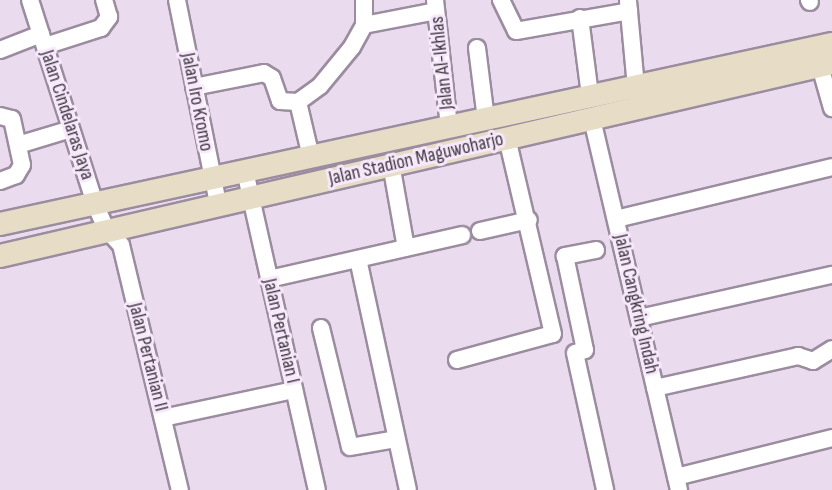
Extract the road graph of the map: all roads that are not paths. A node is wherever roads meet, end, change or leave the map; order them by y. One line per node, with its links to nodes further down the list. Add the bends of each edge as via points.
1 (30, 0): 10 (street, Jalan Cindelaras Jaya)
2 (104, 0): 10 (street, via 109,17 102,28)
3 (177, 0): 15 (street, Jalan Iro Kromo)
4 (364, 0): 9 (street)
5 (501, 0): 8 (street, via 516,31)
6 (628, 5): 8 (street); 17 (street)
7 (435, 6): 9 (street); 23 (street, Jalan Al-Ikhlas)
8 (580, 18): 16 (street)
9 (364, 25): 18 (street, via 320,87)
10 (43, 40): 13 (street); 24 (street, Jalan Cindelaras Jaya)
11 (832, 44): 17 (main road, Jalan Stadion Maguwoharjo)
12 (477, 48): 22 (street)
13 (0, 50)
14 (826, 64): 17 (main road, Jalan Stadion Maguwoharjo); 19 (street)
15 (194, 87): 18 (street, via 264,74 280,101); 31 (street, Jalan Iro Kromo)
16 (590, 95): 17 (main road, Jalan Stadion Maguwoharjo); 22 (main road, Jalan Stadion Maguwoharjo)
17 (637, 97): 21 (main road, Jalan Stadion Maguwoharjo)
18 (298, 102): 27 (street)
19 (832, 108)
20 (0, 116): 26 (street, via 11,117)
21 (592, 118): 25 (main road, Jalan Stadion Maguwoharjo); 36 (street, Jalan Cangkring Indah)
22 (486, 119): 23 (main road, Jalan Stadion Maguwoharjo)
23 (449, 127): 27 (main road, Jalan Stadion Maguwoharjo)
24 (71, 129): 26 (street); 34 (street, Jalan Cindelaras Jaya)
25 (507, 138): 28 (main road, Jalan Stadion Maguwoharjo); 37 (street)
26 (18, 145): 32 (street, via 21,169)
27 (310, 157): 30 (main road, Jalan Stadion Maguwoharjo)
28 (391, 164): 33 (main road, Jalan Stadion Maguwoharjo); 42 (street)
29 (832, 167): 36 (street)
30 (245, 171): 31 (main road, Jalan Stadion Maguwoharjo); 33 (street, Jalan Pertanian I)
31 (212, 178): 34 (main road, Jalan Stadion Maguwoharjo); 35 (street, Jalan Iro Kromo)
32 (0, 181)
33 (251, 196): 35 (main road, Jalan Stadion Maguwoharjo); 49 (street, Jalan Pertanian I)
34 (95, 204): 38 (main road, Jalan Stadion Maguwoharjo); 39 (street, Jalan Cindelaras Jaya)
35 (218, 204): 39 (main road, Jalan Stadion Maguwoharjo)
36 (616, 219): 50 (street, Jalan Cangkring Indah)
37 (529, 220): 40 (street); 47 (street)
38 (0, 222)
39 (106, 229): 44 (main road, Jalan Stadion Maguwoharjo); 56 (street, Jalan Pertanian II, via 121,245)
40 (480, 231)
41 (462, 235): 42 (street)
42 (406, 248): 46 (street)
43 (596, 250): 45 (street)
44 (0, 256)
45 (565, 256): 47 (street); 63 (street, via 585,350 575,352)
46 (357, 259): 49 (street); 58 (street)
47 (541, 264): 53 (street, via 553,334)
48 (832, 275): 50 (street)
49 (269, 279): 55 (street, Jalan Pertanian I)
50 (639, 318): 54 (street, Jalan Cangkring Indah)
51 (321, 328): 58 (street, via 350,447)
52 (832, 349): 54 (street, via 813,361 798,356)
53 (457, 360)
54 (655, 388): 59 (street, Jalan Cangkring Indah)
55 (294, 390): 56 (street); 61 (street, Jalan Pertanian I)
56 (163, 418): 60 (street, Jalan Pertanian II)
57 (832, 438): 59 (street)
58 (396, 439): 62 (street)
59 (678, 483)
60 (180, 490)
61 (317, 490)
62 (408, 490)
63 (605, 490)

